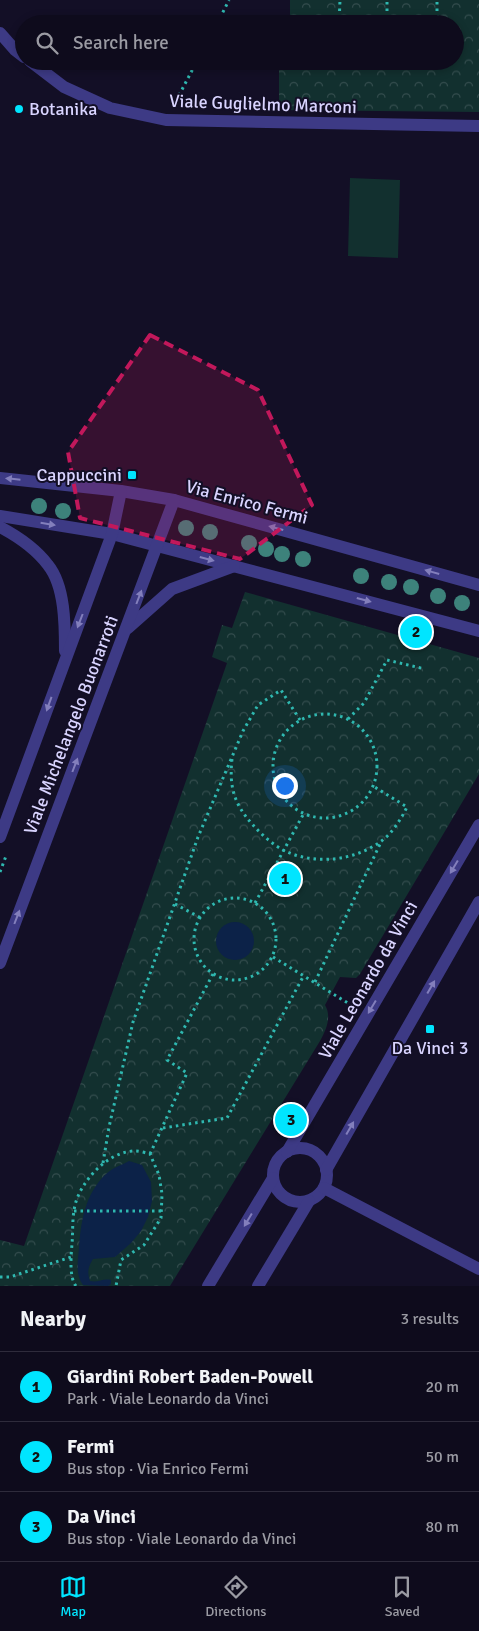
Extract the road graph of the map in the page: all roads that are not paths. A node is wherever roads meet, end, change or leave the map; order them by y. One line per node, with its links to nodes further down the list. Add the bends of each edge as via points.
1 (0, 33): 2 (street)
2 (15, 50)
3 (42, 70): 4 (street, Viale Guglielmo Marconi, via 64,87 110,108 166,120)
4 (479, 126)
5 (0, 478): 6 (street, Via Enrico Fermi, one-way to 5)
6 (121, 491): 7 (street, Via Enrico Fermi); 10 (street, Viale Michelangelo Buonarroti)
7 (174, 500): 11 (street, Viale Michelangelo Buonarroti); 13 (street, Via Enrico Fermi, one-way to 7)
8 (0, 516): 10 (street, one-way to 10)
9 (0, 527): 16 (street, via 35,551 49,566 62,604)
10 (112, 534): 11 (street); 16 (street, Viale Michelangelo Buonarroti, one-way to 16)
11 (158, 546): 12 (street, one-way to 12); 14 (street, Viale Michelangelo Buonarroti, one-way to 11)
12 (234, 566): 14 (street, via 172,589); 15 (street, one-way to 15)
13 (479, 585)
14 (126, 630): 20 (street, Viale Michelangelo Buonarroti, one-way to 14)
15 (479, 631)
16 (65, 658): 18 (street, Viale Michelangelo Buonarroti, one-way to 18)
17 (479, 826): 21 (street, Viale Leonardo da Vinci, one-way to 21)
18 (0, 837)
19 (479, 902): 22 (street, one-way to 19)
20 (0, 963)
21 (286, 1152): 22 (street, via 303,1149 312,1152 320,1157); 23 (street, Viale Leonardo da Vinci, via 276,1163)
22 (326, 1170): 24 (street)
23 (273, 1178): 25 (street, via 278,1191 285,1197 293,1201); 27 (street, Viale Leonardo da Vinci, one-way to 27)
24 (324, 1188): 25 (street); 26 (street)
25 (309, 1201): 28 (street)
26 (479, 1269)
27 (208, 1286)
28 (258, 1286)

